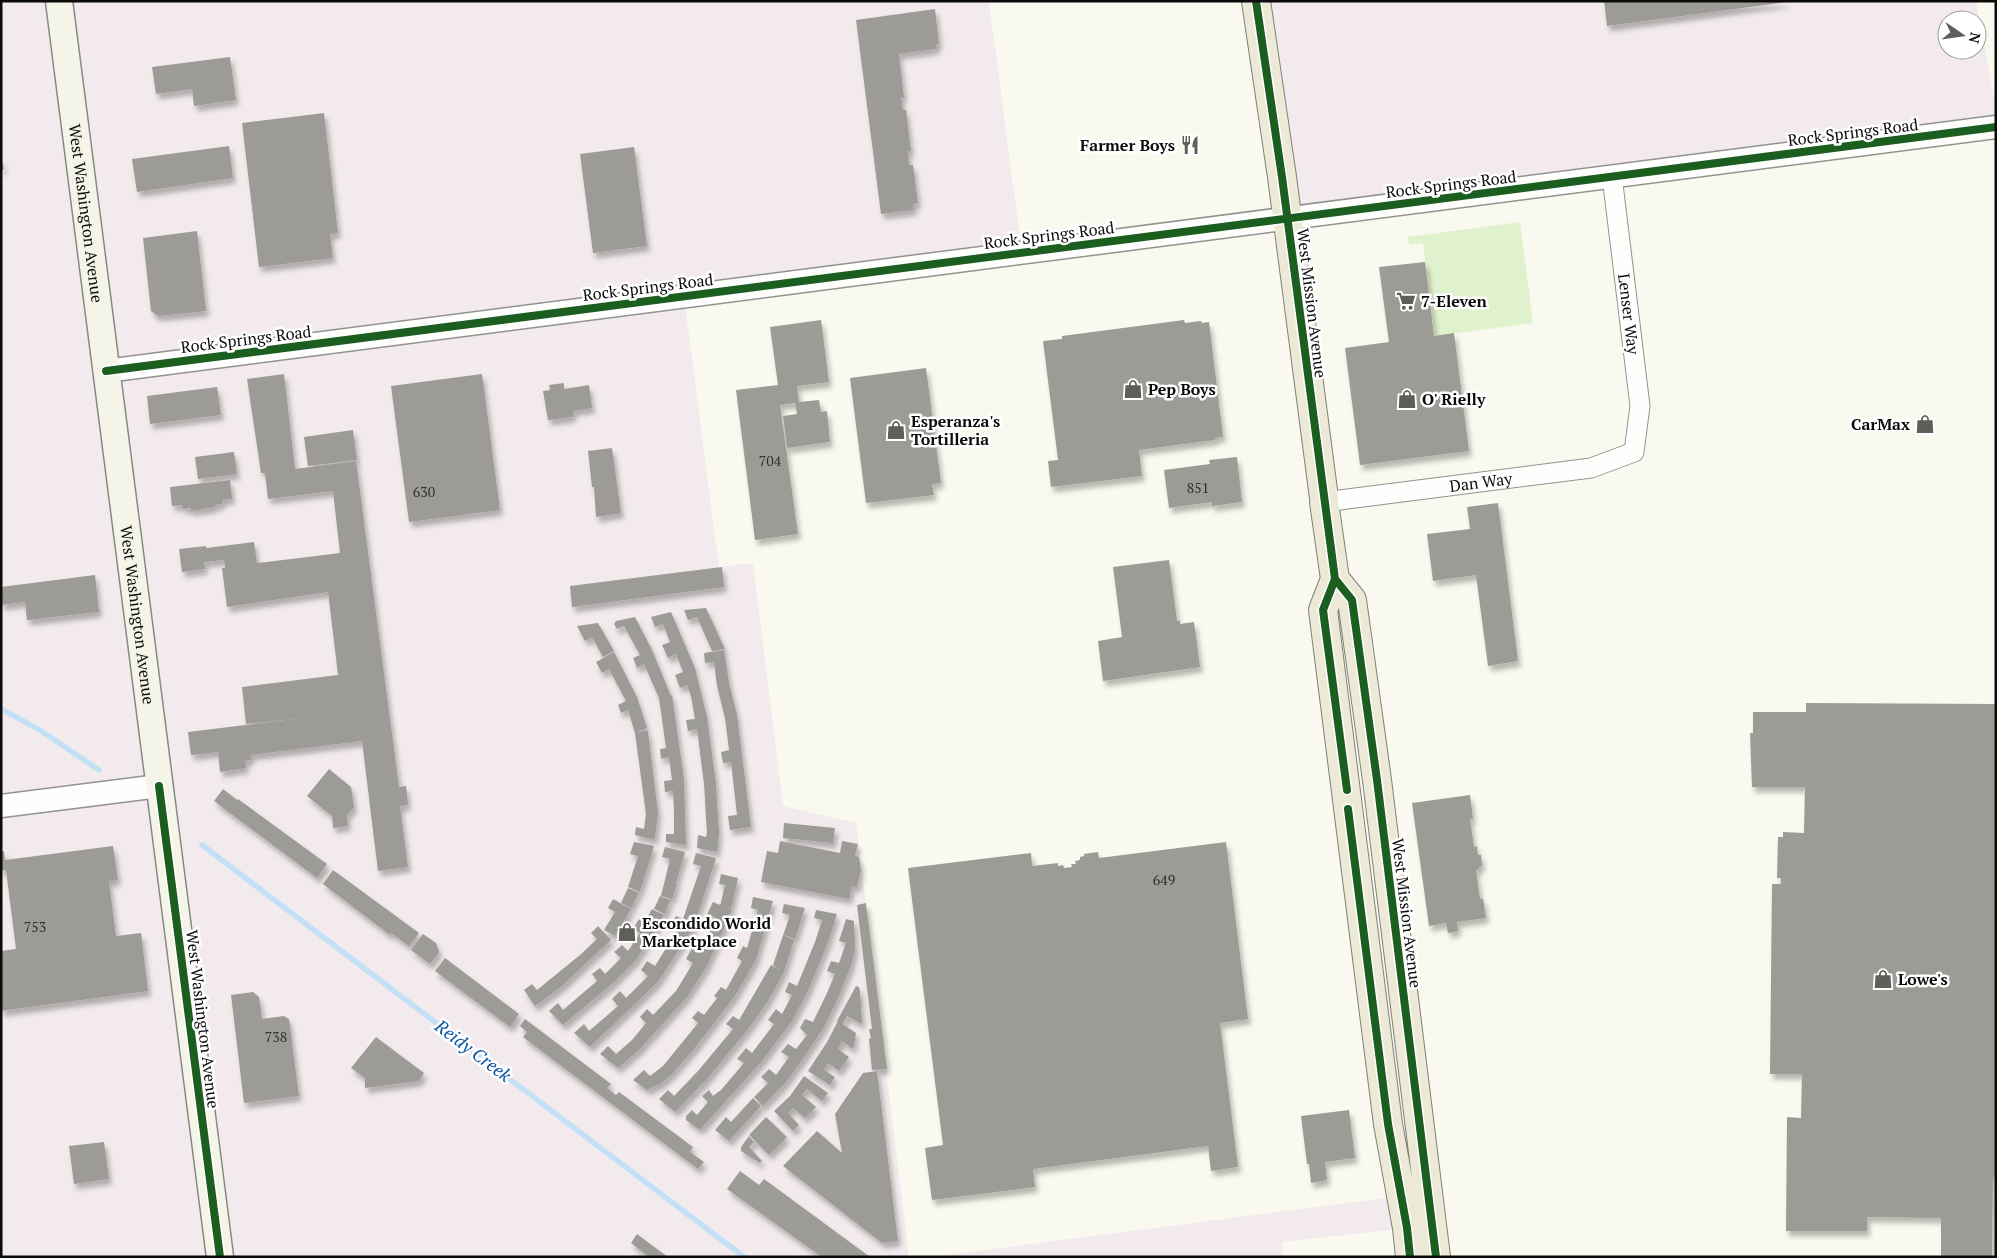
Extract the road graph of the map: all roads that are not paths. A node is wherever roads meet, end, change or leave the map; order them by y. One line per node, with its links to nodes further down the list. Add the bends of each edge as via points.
1 (59, 1): 6 (main road, West Washington Avenue)
2 (1256, 1): 5 (main road, West Mission Avenue)
3 (1996, 127): 4 (street, Rock Springs Road)
4 (1612, 176): 5 (street, Rock Springs Road); 7 (street, Lenser Way, via 1640,406)
5 (1287, 220): 6 (street, Rock Springs Road); 8 (main road, West Mission Avenue)
6 (106, 371): 10 (main road, West Washington Avenue)
7 (1634, 452): 8 (street, Dan Way, via 1591,468)
8 (1324, 500): 9 (main road, West Mission Avenue)
9 (1335, 579): 13 (main road, West Mission Avenue, via 1323,610 1388,1124); 14 (main road, West Mission Avenue, via 1352,600)
10 (159, 786): 11 (street); 12 (main road, West Washington Avenue)
11 (1, 806)
12 (220, 1257)
13 (1410, 1257)
14 (1436, 1257)

